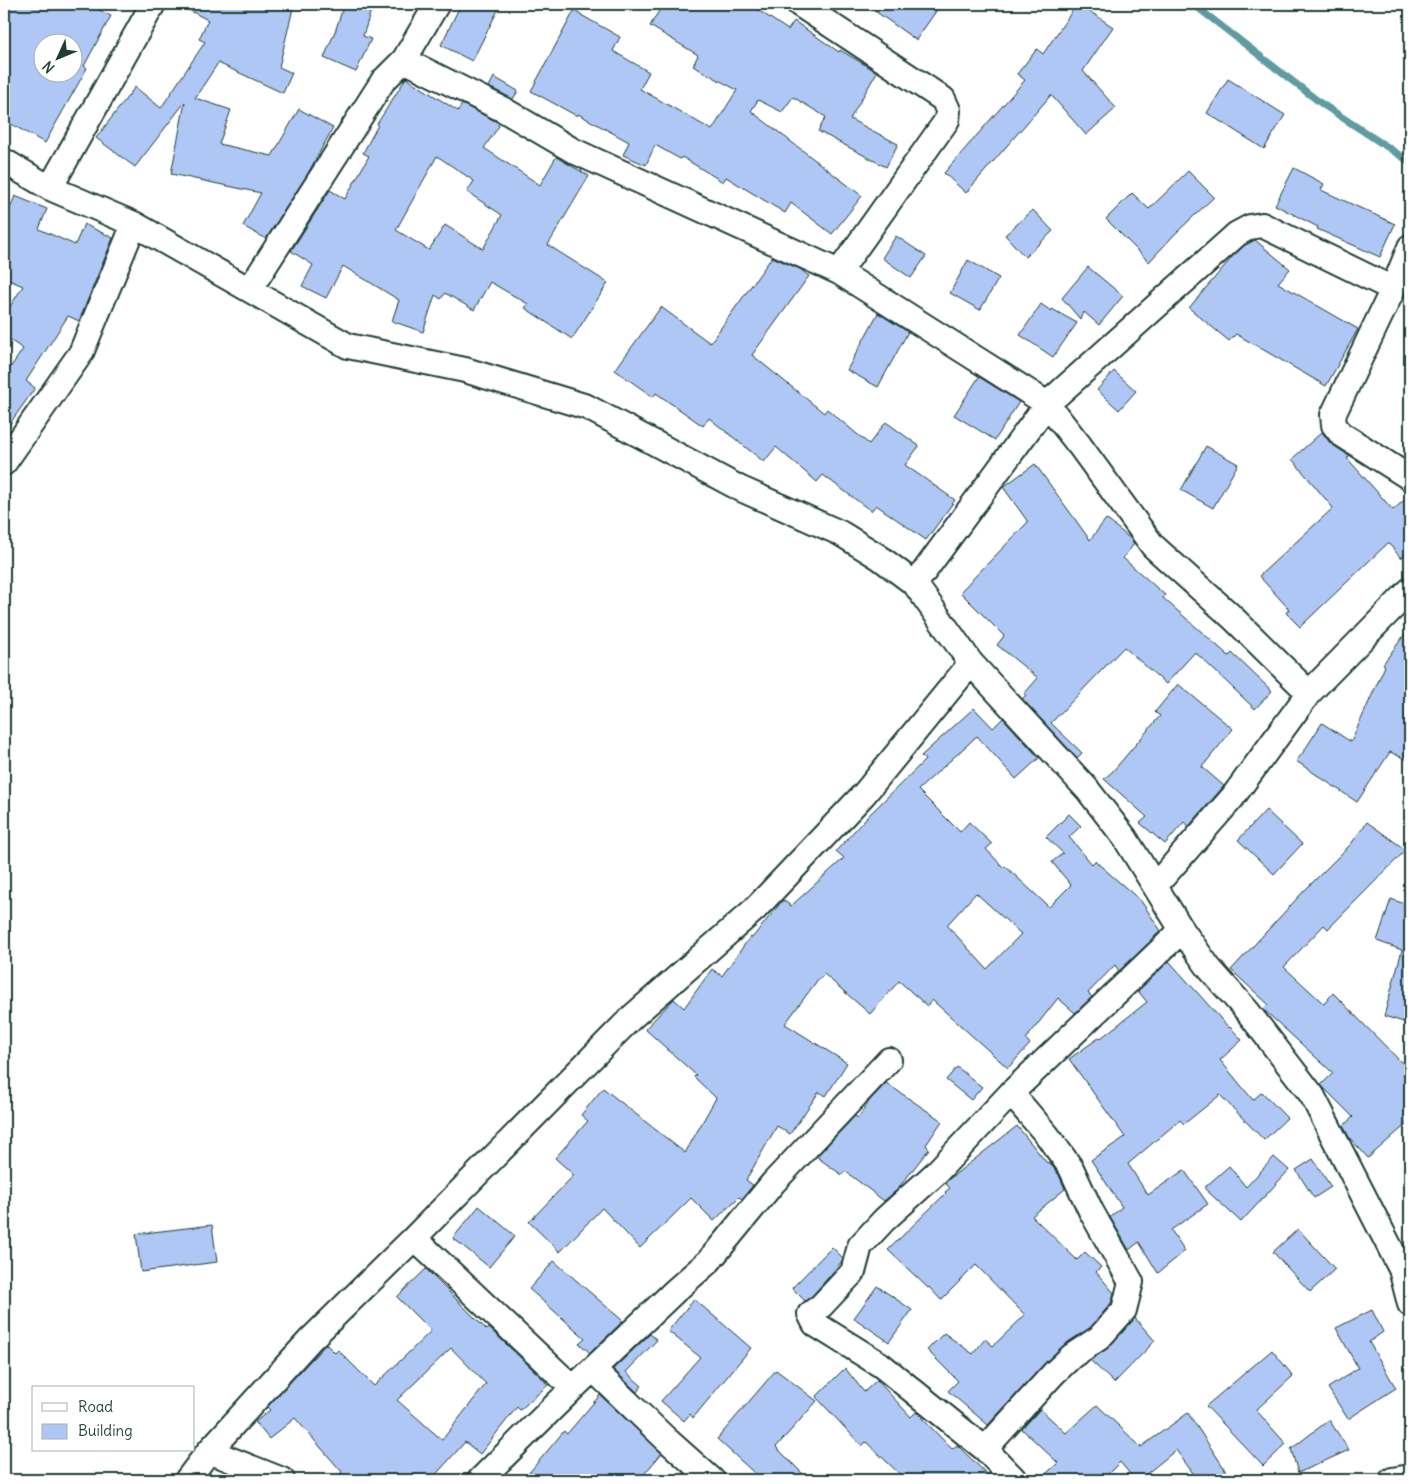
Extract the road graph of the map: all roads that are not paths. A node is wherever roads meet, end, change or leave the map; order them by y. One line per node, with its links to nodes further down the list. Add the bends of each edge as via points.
1 (153, 4): 6 (street)
2 (437, 4): 4 (street)
3 (799, 4): 9 (street, via 943,100 948,110 947,120)
4 (404, 60): 9 (street, via 504,110 574,152); 10 (street, via 383,81)
5 (4, 161): 6 (street)
6 (50, 188): 7 (street)
7 (134, 224): 10 (street); 13 (street, via 81,353)
8 (1410, 247): 11 (street)
9 (839, 272): 12 (street)
10 (250, 289): 15 (street, via 348,346 466,370 587,407 741,489 840,533)
11 (1393, 289): 12 (street, via 1262,225 1250,227 1237,234); 14 (street, via 1333,415 1334,425 1341,434)
12 (1046, 404): 15 (street); 18 (street, via 1154,546)
13 (4, 463)
14 (1410, 478)
15 (915, 584): 17 (street)
16 (1410, 590): 18 (street)
17 (971, 663): 19 (street, via 1087,789 1125,838); 23 (street, via 865,793 754,909 631,1018)
18 (1309, 693): 19 (street, via 1232,798)
19 (1155, 886): 20 (street)
20 (1182, 930): 22 (street); 24 (street, via 1312,1095)
21 (889, 1060): 26 (street, via 773,1183 709,1261)
22 (1011, 1093): 28 (street, via 1071,1168 1131,1282 1124,1310 1099,1338 1072,1356 1054,1374); 28 (street, via 935,1174 866,1239 860,1246 853,1272 810,1314 815,1324 881,1366)
23 (414, 1238): 27 (street); 29 (street, via 310,1340)
24 (1406, 1269): 25 (street)
25 (1410, 1304)
26 (593, 1369): 27 (street); 34 (street)
27 (573, 1388): 33 (street)
28 (986, 1449): 35 (street)
29 (209, 1452): 31 (street); 32 (street)
30 (1410, 1477): 36 (street)
31 (187, 1480)
32 (282, 1480)
33 (480, 1480)
34 (712, 1480)
35 (1015, 1480)
36 (1392, 1480)

